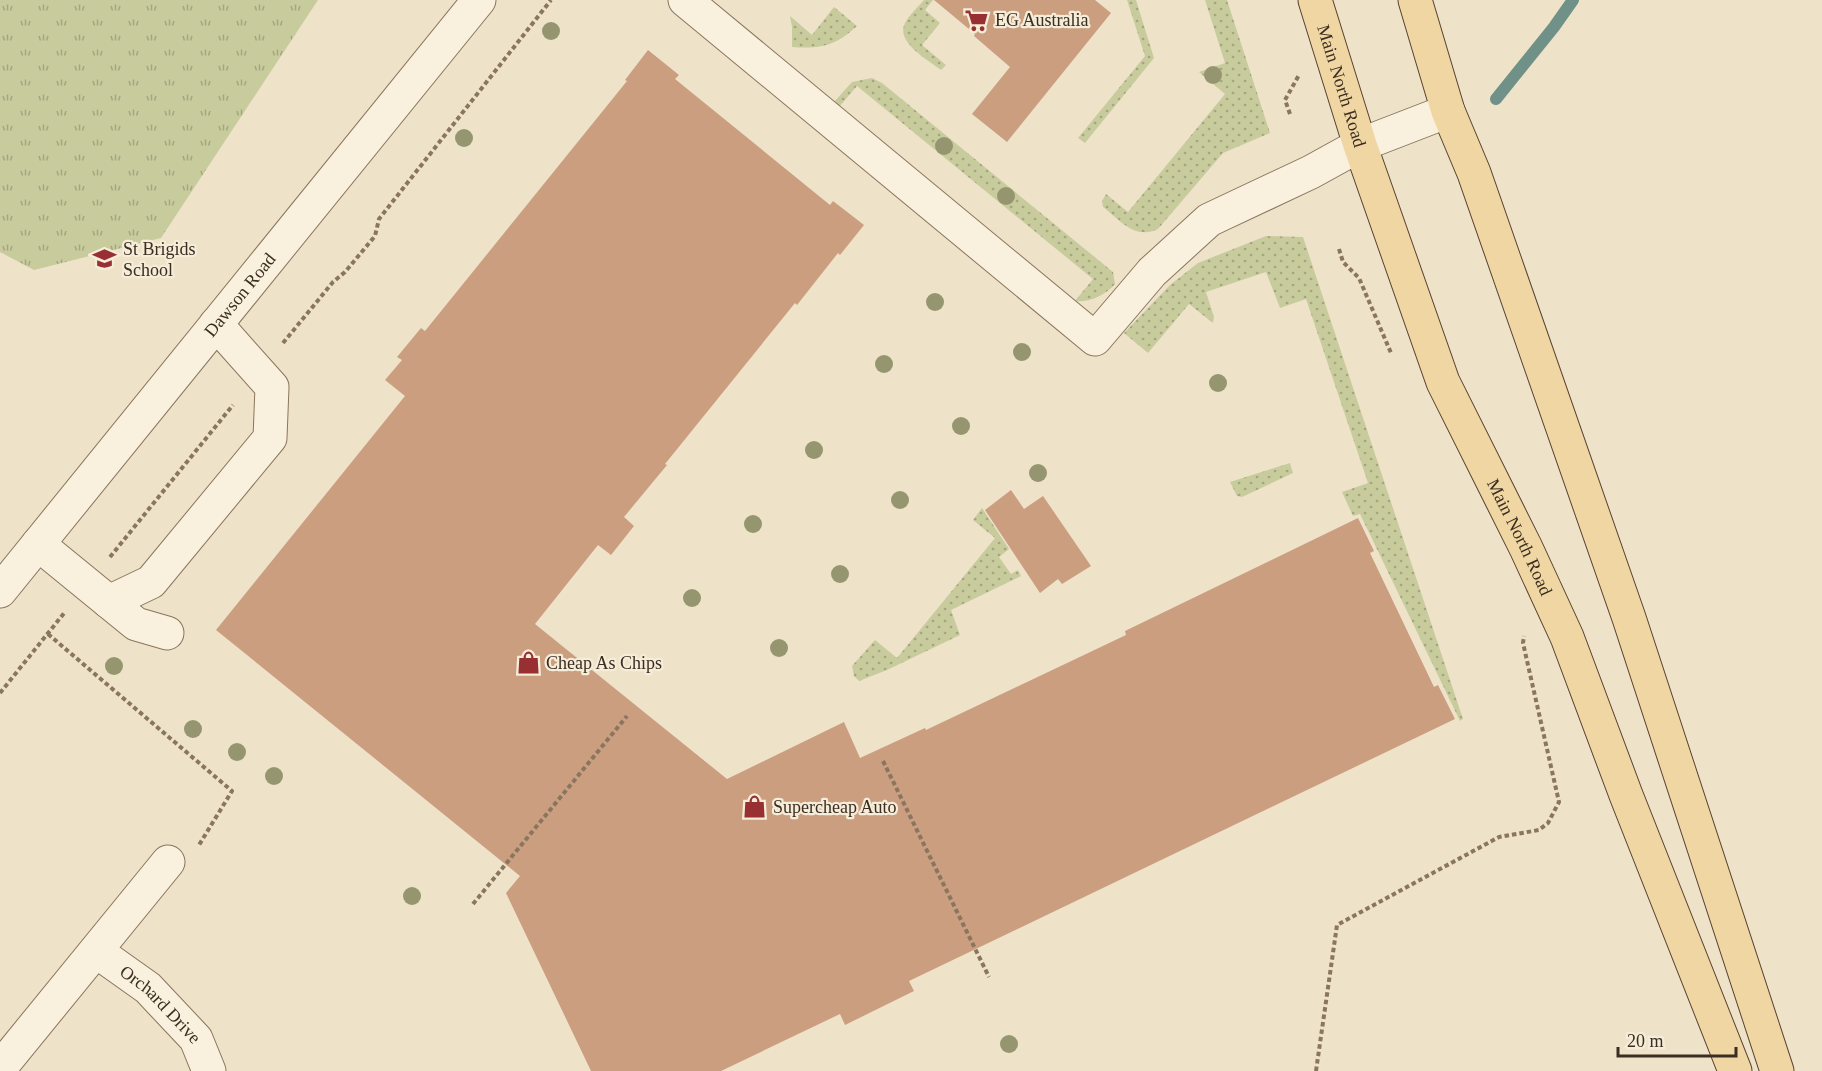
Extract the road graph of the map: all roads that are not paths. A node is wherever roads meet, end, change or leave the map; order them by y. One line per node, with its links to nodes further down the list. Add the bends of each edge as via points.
1 (479, 0): 7 (street, Dawson Road)
2 (685, 0): 6 (street, via 1095,339 1152,272 1209,219)
3 (1315, 0): 6 (main road, Main North Road)
4 (1415, 0): 5 (main road)
5 (1448, 111): 6 (street); 17 (main road, via 1474,173 1625,607)
6 (1360, 145): 16 (main road, Main North Road, via 1443,382 1567,637)
7 (216, 324): 8 (street, Dawson Road); 10 (street, via 272,387 270,438 151,582)
8 (38, 544): 9 (street, Dawson Road); 10 (street)
9 (0, 591)
10 (109, 602): 11 (street, via 136,624)
11 (167, 633)
12 (168, 862): 13 (street)
13 (96, 951): 14 (street); 15 (street, Orchard Drive, via 148,988 196,1039)
14 (0, 1068)
15 (209, 1071)
16 (1735, 1071)
17 (1777, 1071)

